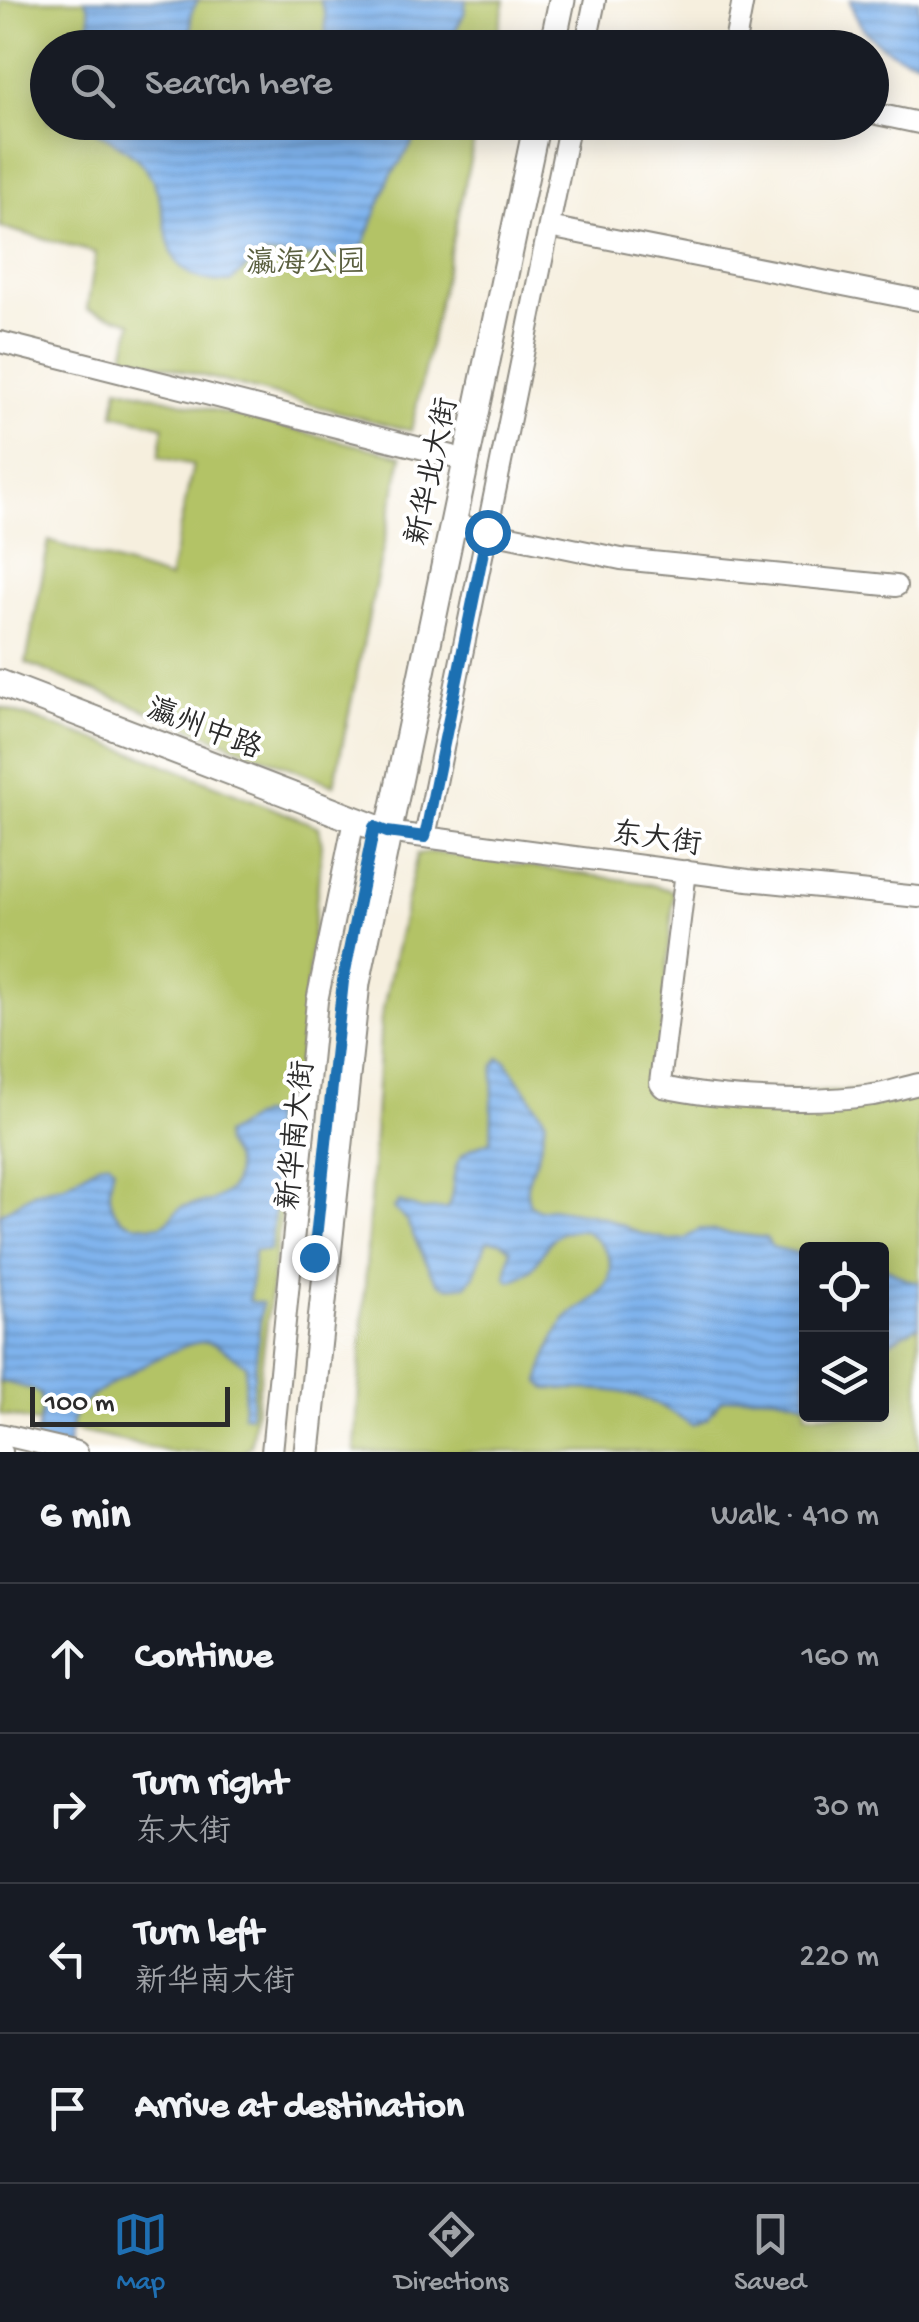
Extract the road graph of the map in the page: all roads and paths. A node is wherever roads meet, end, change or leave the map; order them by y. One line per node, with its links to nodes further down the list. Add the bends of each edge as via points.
1 (548, 0): 5 (main road)
2 (562, 0): 6 (main road)
3 (595, 0): 7 (street)
4 (743, 0): 8 (street)
5 (542, 30)
6 (556, 30)
7 (589, 30)
8 (737, 30)
9 (889, 117): 10 (street)
10 (919, 123)
11 (519, 140): 17 (main road, 新华北大街)
12 (533, 140): 18 (main road, 新华北大街)
13 (566, 140): 14 (street)
14 (549, 227): 15 (street); 19 (street)
15 (919, 300)
16 (0, 342): 17 (street)
17 (452, 456): 22 (main road, 新华北大街)
18 (452, 524): 19 (street); 22 (main road, 新华北大街)
19 (487, 532): 20 (street, via 621,559); 23 (street)
20 (896, 586)
21 (0, 683): 22 (main road, 瀛州中路)
22 (372, 826): 23 (street, 东大街); 29 (street, via 317,1001); 30 (main road, 新华南大街, via 343,981); 31 (main road, 新华南大街)
23 (425, 837): 24 (street, 东大街)
24 (686, 871): 25 (street, 东大街); 26 (street, via 663,1087 805,1098 874,1095)
25 (919, 898)
26 (919, 1084)
27 (0, 1434): 28 (street)
28 (78, 1452)
29 (272, 1452)
30 (294, 1452)
31 (308, 1452)

